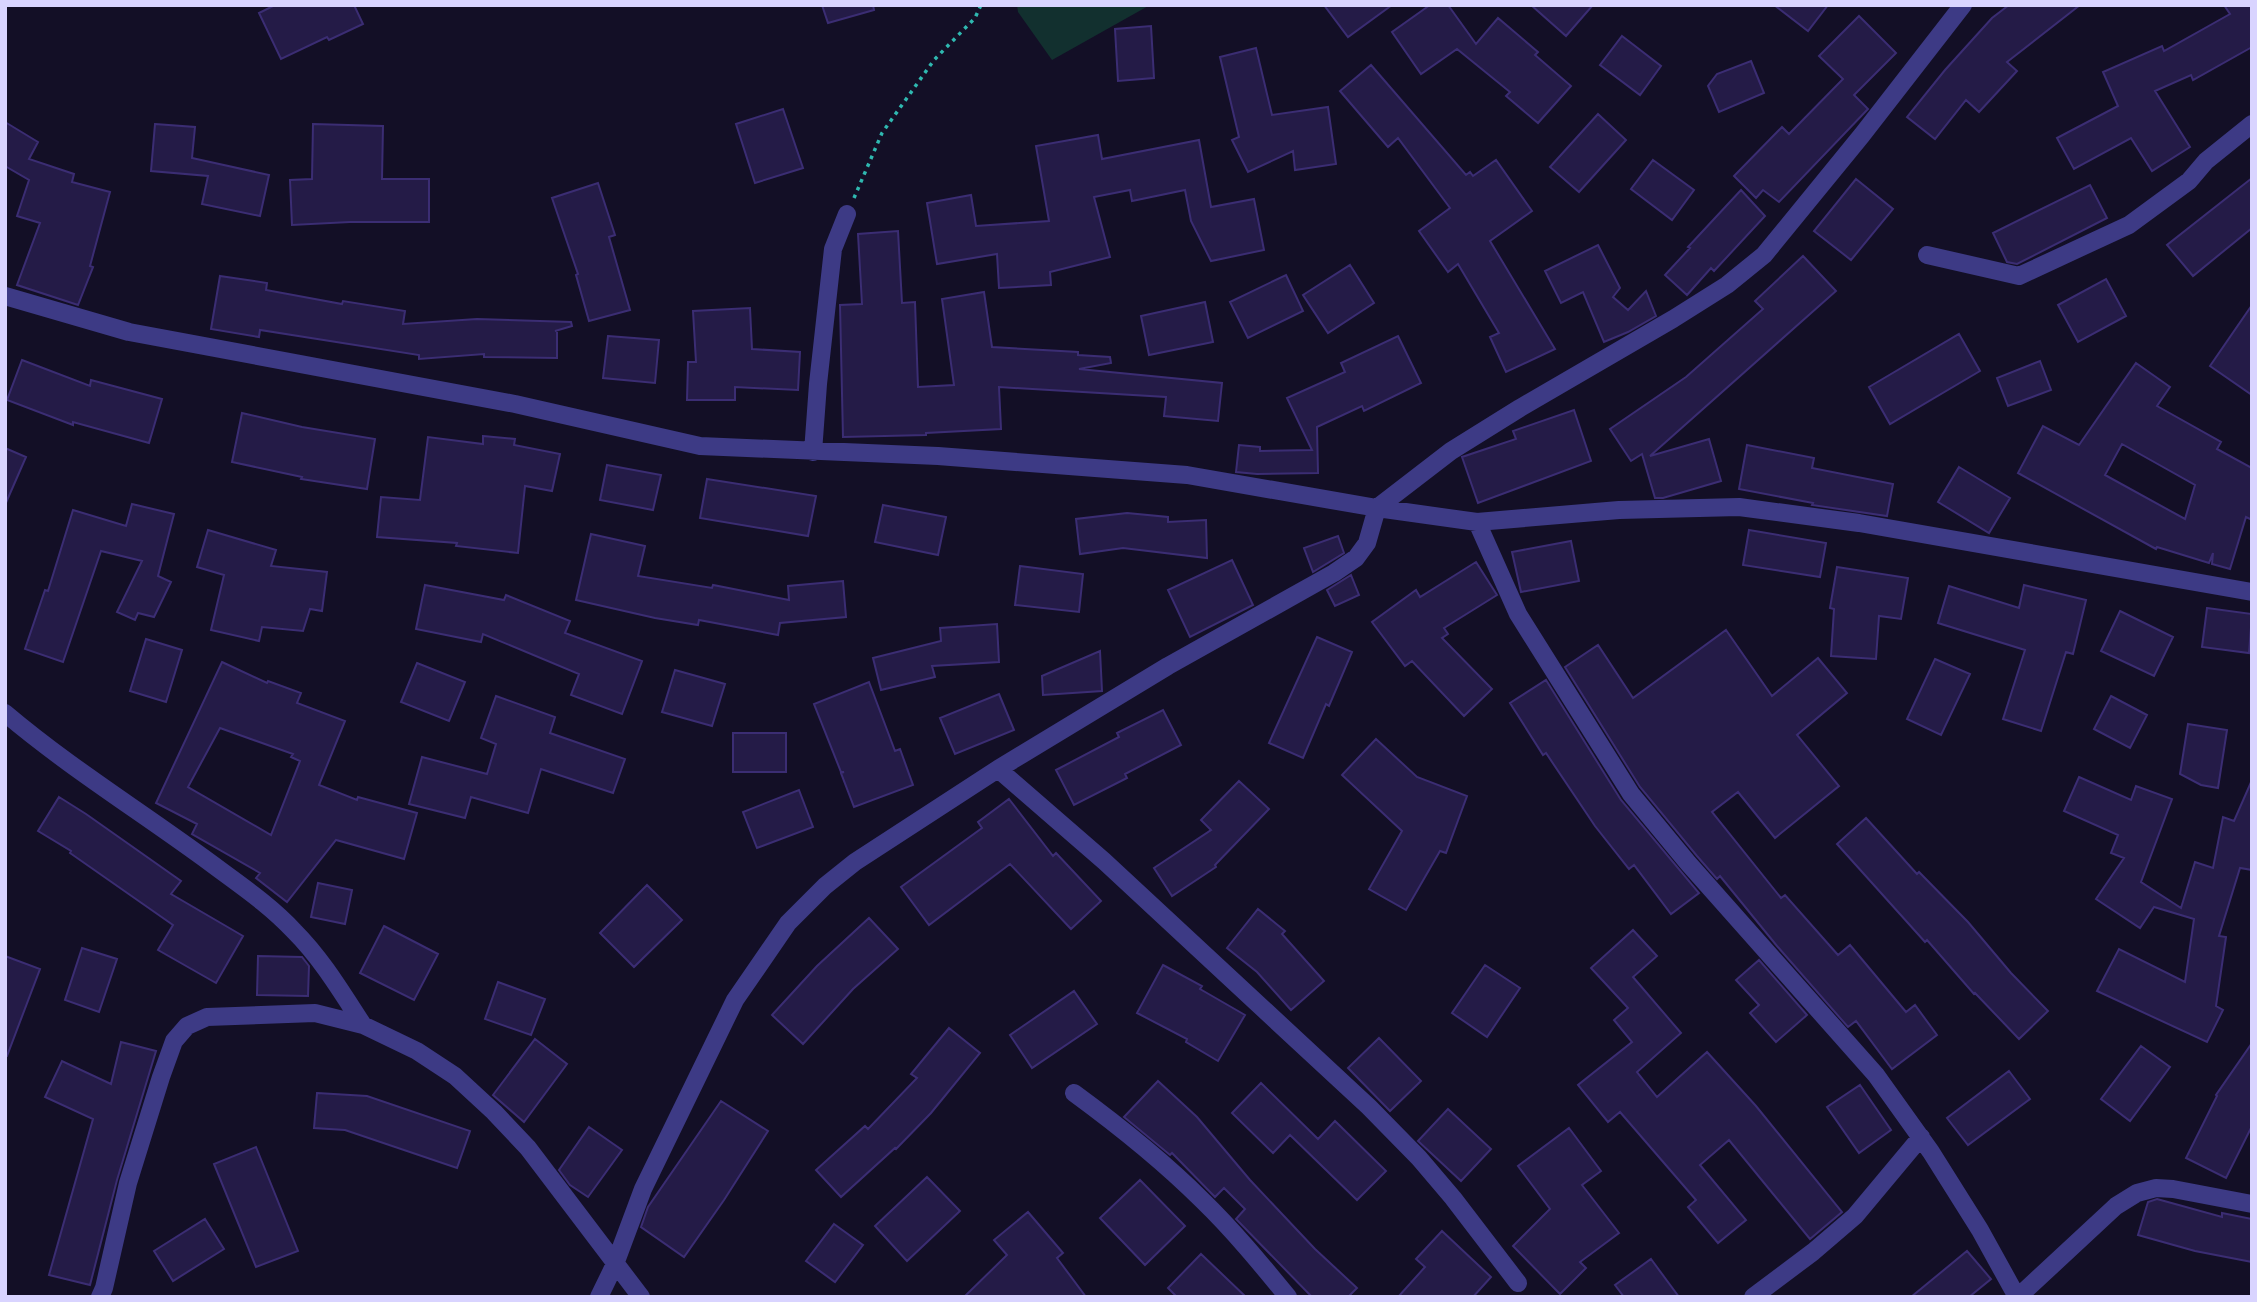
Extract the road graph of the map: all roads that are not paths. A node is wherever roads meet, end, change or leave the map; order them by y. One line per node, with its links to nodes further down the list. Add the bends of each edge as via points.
1 (1963, 5): 7 (street, via 1764,255 1673,320 1479,432)
2 (2252, 124): 4 (street, via 2189,181 2129,225 2020,276)
3 (847, 214): 6 (street, via 833,249)
4 (1927, 256)
5 (5, 296): 6 (street, via 129,332 515,404 700,446)
6 (813, 452): 7 (street, via 938,456 1187,475)
7 (1377, 508): 8 (street); 11 (street, via 1367,543 1356,558)
8 (1477, 522): 9 (street, via 1619,510 1739,507 1859,523); 14 (street, via 1518,614 1631,794 1876,1075)
9 (2252, 592)
10 (5, 713): 12 (street, via 40,743 255,896 294,930)
11 (998, 769): 16 (street, via 855,862 788,923 729,1011 643,1189); 17 (street, via 1369,1107 1445,1188)
12 (363, 1025): 16 (street, via 436,1063 494,1112 528,1148); 18 (street, via 315,1013 207,1017 187,1026 174,1041 161,1077)
13 (1074, 1093): 21 (street, via 1120,1126 1203,1200)
14 (1920, 1137): 22 (street, via 1855,1216); 23 (street)
15 (2252, 1204): 23 (street, via 2173,1189 2137,1193 2116,1206)
16 (615, 1264): 19 (street); 20 (street)
17 (1518, 1283)
18 (100, 1297)
19 (600, 1297)
20 (641, 1297)
21 (1288, 1297)
22 (1753, 1297)
23 (2018, 1297)

